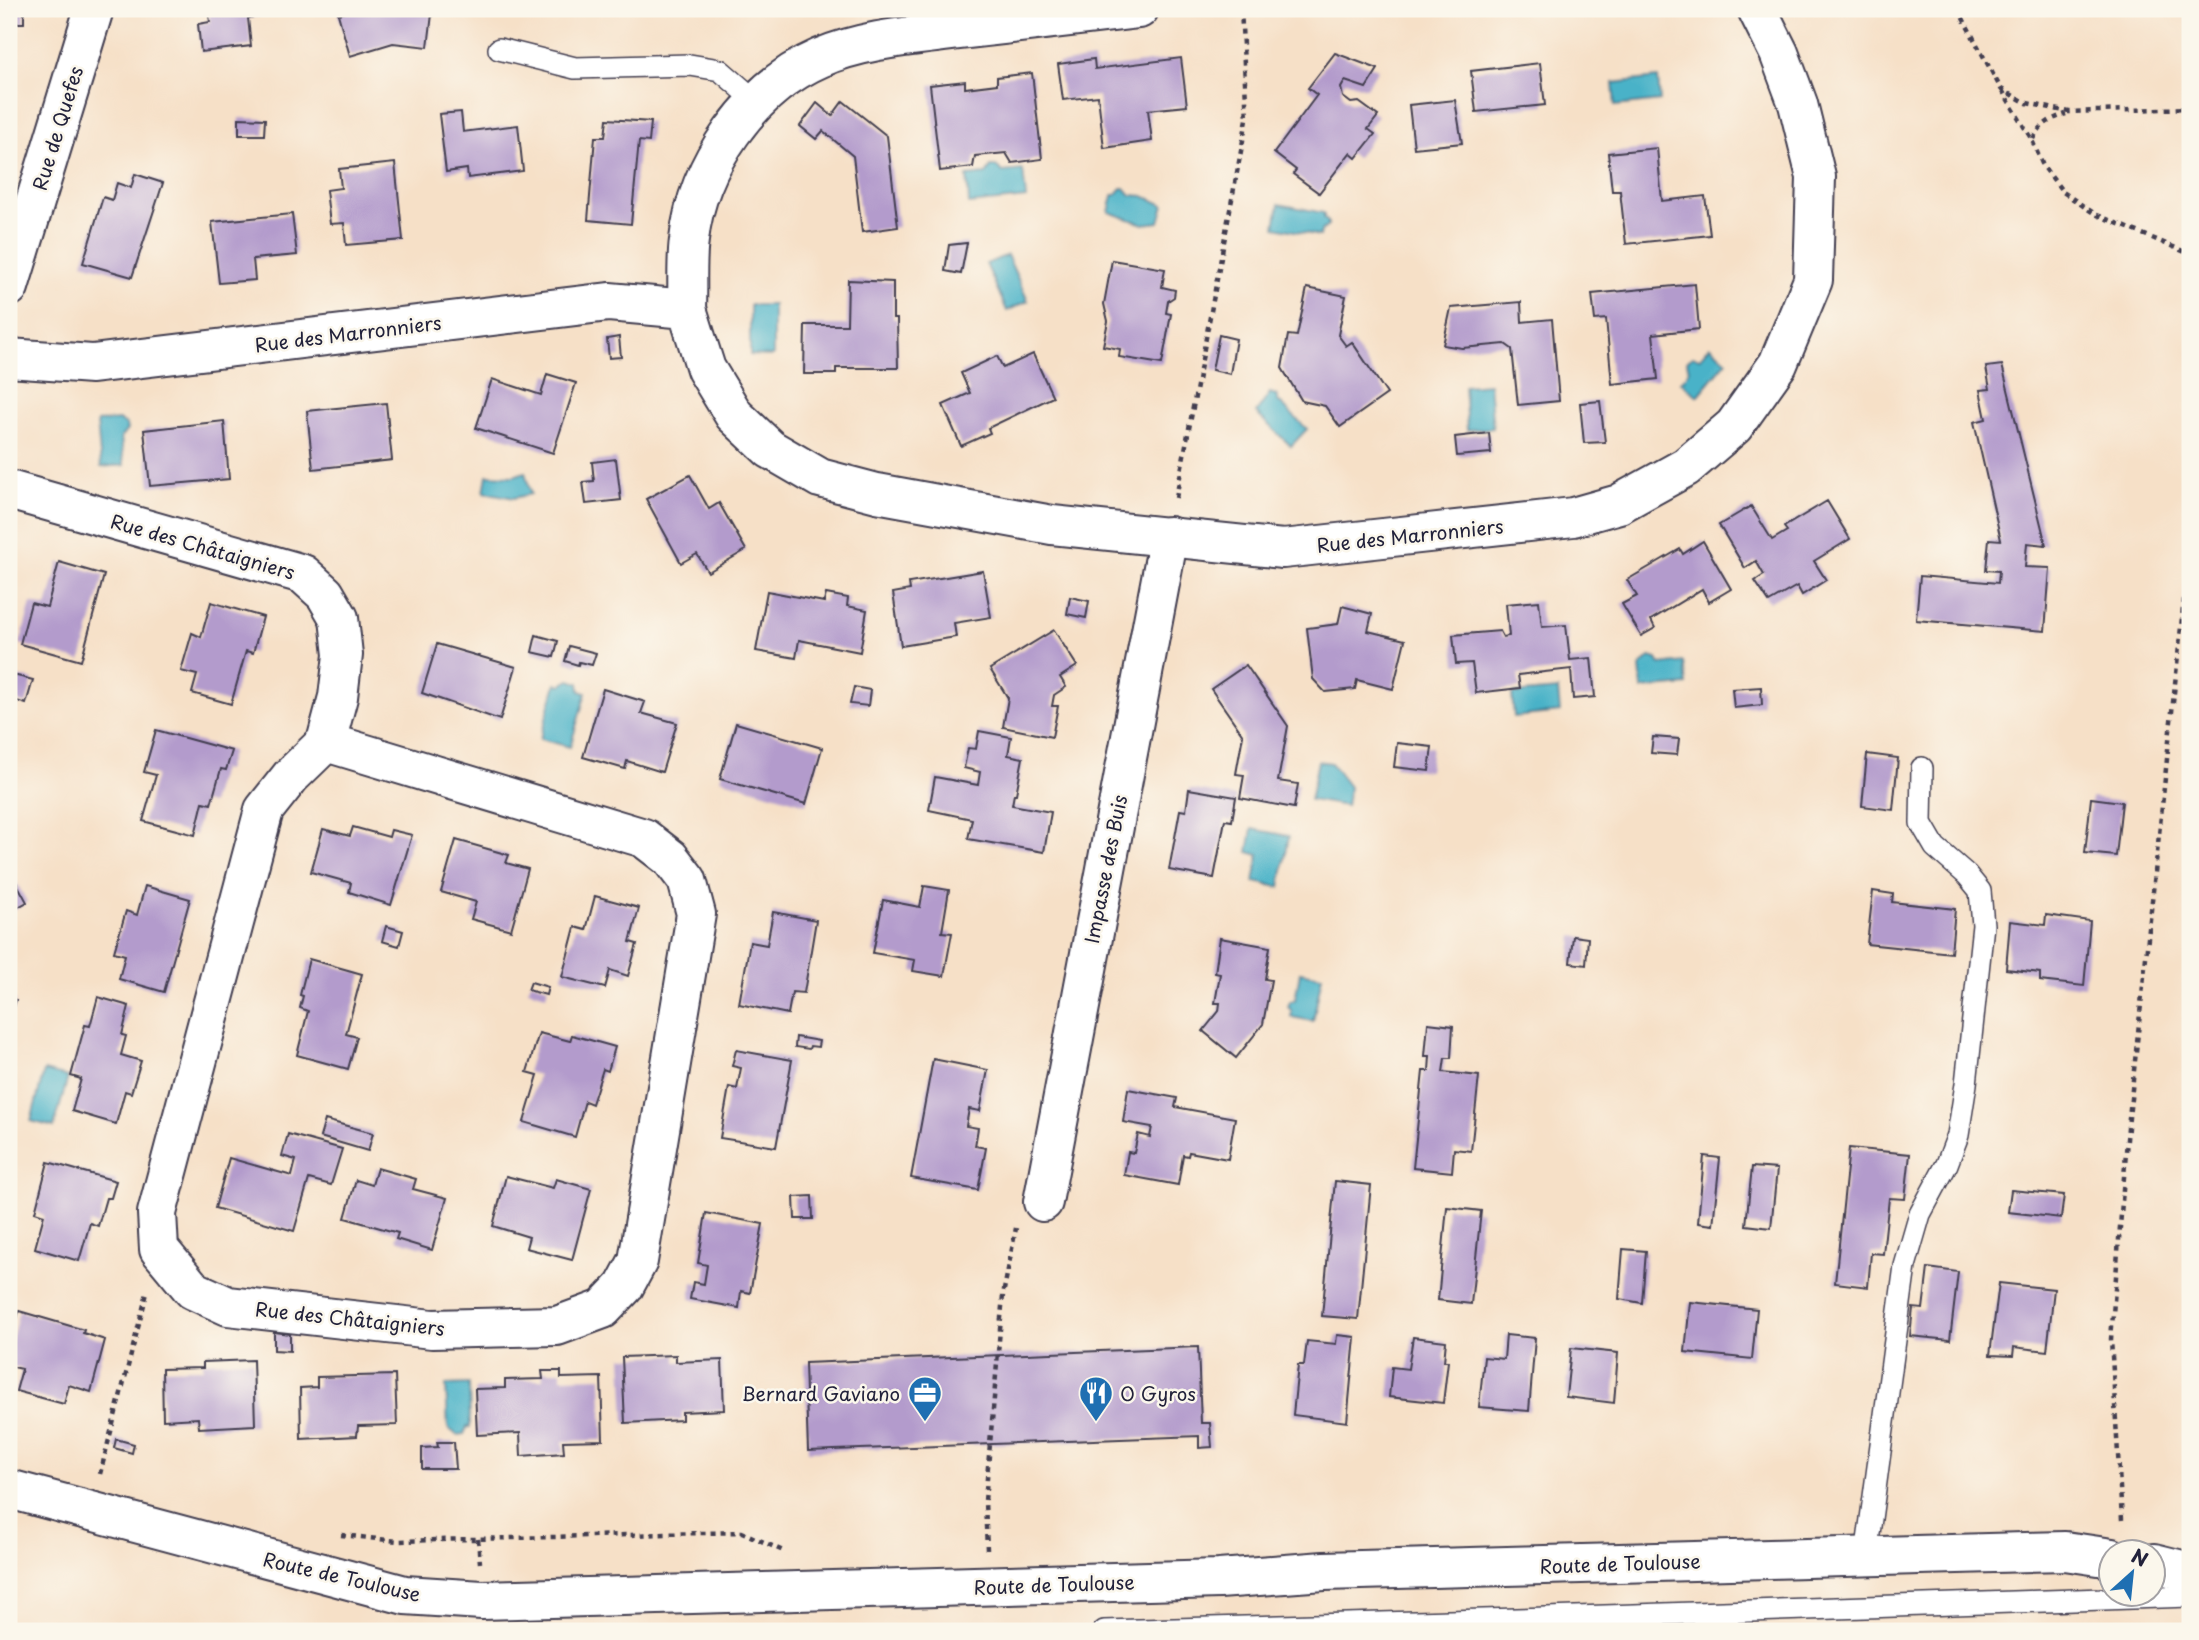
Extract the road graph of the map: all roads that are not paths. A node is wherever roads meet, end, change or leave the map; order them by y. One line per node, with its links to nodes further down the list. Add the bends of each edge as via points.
1 (94, 9): 8 (street, Rue de Quefes)
2 (1139, 9): 7 (street, Rue des Marronniers, via 870,41 819,58)
3 (1726, 9): 6 (street, Rue des Marronniers)
4 (1757, 9): 6 (street)
5 (499, 49): 7 (lane, via 575,68 710,68)
6 (1779, 53): 12 (street, Rue des Marronniers, via 1798,104 1816,177 1813,280 1778,364 1734,426 1686,467 1619,504 1573,517 1283,549)
7 (757, 102): 9 (street, Rue des Marronniers, via 732,131 697,202 689,239)
8 (9, 287)
9 (687, 309): 10 (street, Rue des Marronniers, via 610,302 92,364); 12 (street, Rue des Marronniers, via 706,369 734,415 769,449 820,478 877,493 1052,524)
10 (9, 358)
11 (9, 490): 13 (street, Rue des Châtaigniers, via 303,574 326,594 339,618 343,655)
12 (1169, 536): 15 (street, Impasse des Buis)
13 (326, 741): 13 (street, Rue des Châtaigniers, via 264,810 156,1213 159,1249 192,1290 228,1306 432,1329 557,1326 603,1309 624,1287 638,1261 696,914 687,880 670,858 644,838)
14 (1922, 768): 18 (lane, via 1921,823 1935,847 1979,891 1983,925 1958,1135 1920,1214 1905,1266)
15 (1043, 1202)
16 (9, 1489): 18 (street, Route de Toulouse, via 405,1595 482,1600)
17 (2098, 1546): 18 (street, Route de Toulouse, via 2066,1551)
18 (1866, 1556)
19 (2168, 1566): 20 (street)
20 (2190, 1572)
21 (2190, 1595): 22 (lane)
22 (1104, 1631)

